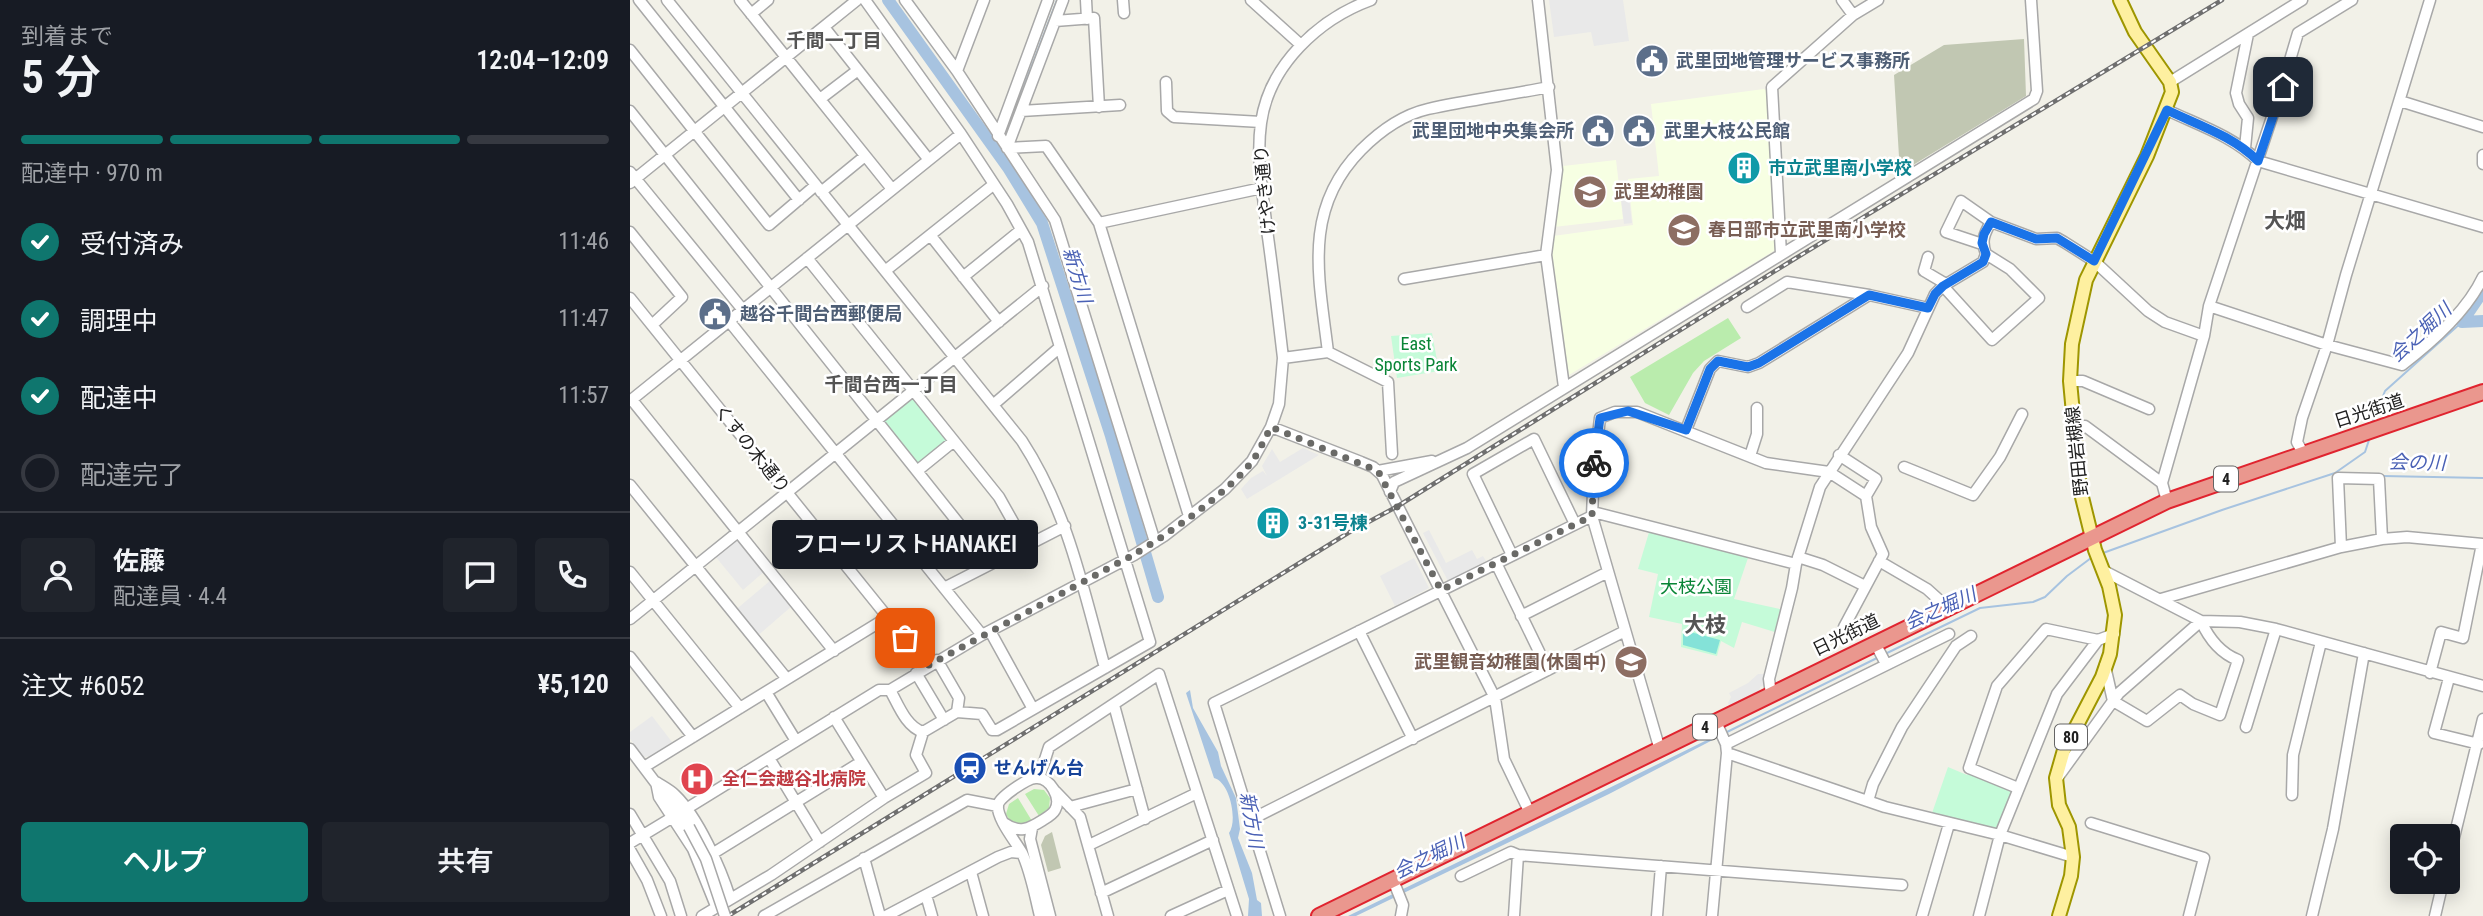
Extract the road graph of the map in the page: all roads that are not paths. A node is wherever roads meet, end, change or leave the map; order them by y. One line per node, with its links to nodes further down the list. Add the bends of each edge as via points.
1 (639, 0): 44 (street)
2 (667, 0): 40 (street)
3 (740, 0): 26 (street)
4 (768, 0): 26 (street)
5 (857, 0): 30 (street)
6 (865, 0): 52 (street)
7 (905, 0): 24 (street)
8 (919, 0): 24 (street)
9 (984, 0): 36 (street)
10 (1048, 0): 53 (street)
11 (1063, 0): 29 (street)
12 (1086, 0): 28 (street)
13 (1123, 0): 25 (street)
14 (1251, 0): 32 (street)
15 (1371, 0): 32 (street, けやき通り, via 1338,15)
16 (1538, 0): 39 (street)
17 (1842, 0): 27 (street)
18 (1878, 0): 27 (street)
19 (2031, 0): 77 (street, via 2034,99)
20 (2120, 0): 38 (main road, via 2134,32)
21 (2302, 0): 31 (street)
22 (2352, 0): 60 (street, via 2298,33)
23 (2430, 0): 42 (street)
24 (914, 12): 36 (street)
25 (1124, 13)
26 (751, 14): 34 (street)
27 (1853, 15): 77 (street, via 1772,87)
28 (1087, 19): 29 (street); 45 (street, via 1094,18)
29 (1055, 21): 48 (street)
30 (824, 27): 34 (street); 35 (street)
31 (2248, 33): 38 (street); 55 (street, via 2236,93 2248,118)
32 (1301, 45): 49 (street, けやき通り, via 1278,77)
33 (630, 50): 51 (street)
34 (786, 58): 40 (street); 41 (street)
35 (858, 69): 41 (street); 59 (street)
36 (957, 71): 53 (street)
37 (1166, 82): 49 (street, via 1167,111 1174,117)
38 (2171, 82): 46 (main road, 野田岩槻線 / 80)
39 (1549, 87): 79 (street, via 1558,170); 102 (street, via 1426,110 1375,135 1349,162 1322,215 1318,243)
40 (742, 93): 44 (street); 65 (street)
41 (820, 99): 57 (street)
42 (2400, 101): 50 (street); 67 (street)
43 (1120, 105): 45 (street)
44 (725, 107): 51 (street); 68 (street)
45 (1099, 107): 48 (street)
46 (2167, 110): 55 (street); 82 (main road, 野田岩槻線 / 80)
47 (630, 111): 56 (street)
48 (1021, 111): 54 (street)
49 (1261, 122): 64 (street, けやき通り)
50 (2483, 127)
51 (695, 131): 56 (street); 68 (street, via 769,225)
52 (961, 134): 59 (street); 63 (street)
53 (998, 136): 54 (street)
54 (1007, 148): 70 (street, via 1046,146); 142 (street, via 1055,220)
55 (2245, 148): 60 (street)
56 (665, 155): 62 (street); 89 (street)
57 (865, 156): 65 (street); 66 (street)
58 (2483, 156): 61 (street)
59 (929, 160): 66 (street)
60 (2258, 161): 67 (street); 92 (street)
61 (2483, 164)
62 (632, 178): 95 (street)
63 (993, 185): 73 (street); 75 (street)
64 (1262, 188): 70 (street); 104 (street, けやき通り)
65 (819, 189): 68 (street); 71 (street)
66 (892, 190): 71 (street)
67 (2371, 193): 72 (street); 100 (street)
68 (799, 200)
69 (1991, 222): 76 (street); 76 (street, via 1961,201 1946,232); 82 (street, via 2036,239 2057,238)
70 (1099, 223): 137 (street)
71 (848, 225): 81 (street); 83 (street)
72 (2483, 228)
73 (1021, 230): 84 (street); 88 (street)
74 (630, 232): 98 (street, via 682,298)
75 (931, 236): 83 (street); 84 (street)
76 (1982, 243): 78 (street)
77 (1781, 254): 107 (street)
78 (1986, 254): 87 (street, via 1983,262); 87 (street, via 2010,269 2039,298 1993,340)
79 (1546, 255): 86 (street); 107 (street)
80 (1928, 257): 87 (street, via 1924,271)
81 (807, 258): 89 (street); 108 (street)
82 (2094, 261): 99 (street, via 2165,322); 106 (main road, 野田岩槻線 / 80, via 2072,344)
83 (885, 271): 103 (street)
84 (963, 277): 97 (street)
85 (2483, 277): 100 (street, via 2439,334 2402,365)
86 (1404, 279)
87 (1945, 285): 94 (street)
88 (1042, 286): 97 (street); 101 (street)
89 (770, 288): 95 (street); 115 (street)
90 (1869, 295): 93 (street, via 1787,282); 94 (street); 118 (street, via 1759,363 1748,367 1718,361 1710,369)
91 (630, 298): 98 (street, くすの木通り)
92 (2209, 306): 99 (street); 100 (street)
93 (1747, 307)
94 (1928, 308): 124 (street, via 1908,353)
95 (743, 310): 96 (street)
96 (729, 321): 105 (street); 120 (street)
97 (999, 322): 103 (street)
98 (652, 325): 105 (street, くすの木通り)
99 (2204, 336): 130 (street)
100 (2327, 345): 121 (street, via 2297,442)
101 (1060, 347): 111 (street); 148 (street)
102 (1328, 352): 104 (street); 122 (street, via 1388,382)
103 (954, 356): 108 (street); 111 (street)
104 (1283, 358): 116 (street, けやき通り, via 1279,404)
105 (680, 360): 110 (street); 132 (street, くすの木通り)
106 (2070, 381): 113 (street, via 2083,381); 117 (main road, 野田岩槻線 / 80)
107 (1564, 387): 125 (street)
108 (913, 390): 115 (street); 119 (street)
109 (2483, 392): 121 (highway, 日光街道 / 4)
110 (631, 401): 140 (street)
111 (993, 405): 139 (street, via 1038,466)
112 (1758, 408): 123 (street)
113 (2149, 408)
114 (2022, 414): 126 (street, via 1973,495)
115 (876, 421): 120 (street); 127 (street)
116 (1271, 427): 128 (street); 137 (street, けやき通り, via 1239,476)
117 (2074, 427): 130 (street, via 2085,426); 147 (main road, 野田岩槻線 / 80, via 2080,489)
118 (1686, 430): 123 (street); 136 (street, via 1628,411 1600,418)
119 (954, 441): 127 (street); 144 (street, via 999,497)
120 (835, 453): 132 (street); 158 (street)
121 (2302, 453): 135 (highway, 日光街道 / 4)
122 (1392, 454)
123 (1750, 456): 129 (street, via 1766,463)
124 (1839, 456): 129 (street); 134 (street, via 1876,479)
125 (1450, 457): 128 (street); 133 (street, via 1394,482)
126 (1904, 467)
127 (917, 471): 152 (street)
128 (1378, 471): 133 (street)
129 (1829, 472): 134 (street); 149 (street, via 1813,505)
130 (2162, 483): 135 (street)
131 (630, 485): 153 (street)
132 (787, 492): 140 (street); 164 (street, くすの木通り)
133 (1390, 492): 159 (street)
134 (1866, 496): 150 (street, via 1871,527 1883,554)
135 (2167, 501): 147 (highway, 日光街道 / 4)
136 (1592, 514): 138 (street); 149 (street); 155 (street)
137 (1189, 516): 142 (street, けやき通り)
138 (1576, 524): 146 (street); 146 (street, via 1535,439 1474,474)
139 (1065, 526): 144 (street); 156 (street)
140 (738, 532): 153 (street); 178 (street)
141 (2382, 539): 143 (street); 145 (street); 145 (street, via 2379,479 2338,478)
142 (1153, 543): 148 (street, けやき通り)
143 (2482, 544): 188 (street, via 2463,638 2441,632)
144 (1026, 545): 152 (street)
145 (2341, 547): 160 (street)
146 (1512, 555): 151 (street)
147 (2098, 555): 160 (street); 162 (highway, 日光街道 / 4); 173 (main road, 野田岩槻線 / 80, via 2113,601)
148 (1129, 558): 156 (street, けやき通り); 185 (street, via 1150,642)
149 (1797, 561): 157 (street, via 1823,565); 194 (street, via 1769,679)
150 (1879, 561): 157 (street); 162 (street, via 1927,589)
151 (1496, 563): 159 (street); 163 (street)
152 (991, 564): 158 (street)
153 (696, 567): 161 (street); 190 (street)
154 (630, 572): 161 (street)
155 (1608, 572): 163 (street); 170 (street)
156 (1081, 583): 171 (street, けやき通り); 185 (street)
157 (1865, 586): 167 (street)
158 (944, 588): 171 (street)
159 (1441, 590): 169 (street); 195 (street)
160 (2161, 599): 166 (street)
161 (653, 600): 165 (street); 198 (street)
162 (1947, 607): 177 (highway, 日光街道 / 4)
163 (1521, 616): 186 (street)
164 (888, 617): 178 (street); 183 (street, くすの木通り)
165 (630, 619)
166 (2201, 621): 168 (street); 196 (street); 196 (street, via 2225,655 2238,660 2220,715 2180,695 2147,721)
167 (1844, 627)
168 (2276, 629): 176 (street); 205 (street)
169 (1359, 631): 208 (street); 235 (street, via 1214,703)
170 (1625, 631): 186 (street); 213 (street)
171 (986, 633): 181 (street, けやき通り); 199 (street)
172 (1949, 634): 182 (street)
173 (2114, 634): 175 (street); 184 (main road, 野田岩槻線 / 80)
174 (1971, 636): 226 (street, via 1956,646 1902,727)
175 (2098, 640): 220 (street, via 2057,694); 220 (street, via 2046,629 1997,686 1969,768)
176 (2321, 642): 179 (street); 224 (street, via 2293,755)
177 (1877, 646): 182 (street); 194 (highway, 日光街道 / 4)
178 (834, 651): 190 (street)
179 (2364, 653): 188 (street); 289 (street, via 2333,829)
180 (630, 657): 207 (street)
181 (937, 660): 183 (street, けやき通り); 200 (street, via 959,698)
182 (1885, 663): 211 (street)
183 (927, 666): 187 (street, けやき通り)
184 (2105, 666): 196 (street); 218 (main road, 野田岩槻線 / 80, via 2064,750)
185 (1105, 668): 199 (street)
186 (1548, 670): 195 (street)
187 (916, 673): 192 (street, けやき通り); 203 (street)
188 (2430, 673): 189 (street)
189 (2449, 678): 191 (street); 210 (street, via 2434,733)
190 (787, 679): 193 (street)
191 (2483, 686)
192 (890, 690): 201 (street, けやき通り, via 879,690); 206 (street, via 909,723)
193 (765, 692): 198 (street); 209 (street)
194 (1771, 695): 204 (highway, 日光街道 / 4)
195 (1494, 698): 208 (street); 230 (street, via 1504,759)
196 (2113, 701): 218 (street)
197 (1114, 705): 217 (street, via 1049,747); 221 (street); 223 (street, via 1159,674)
198 (740, 708): 207 (street)
199 (1033, 709): 200 (street, via 997,730 992,730 982,714)
200 (957, 712): 203 (street)
201 (835, 718): 209 (street, けやき通り); 215 (street)
202 (2483, 719): 210 (street)
203 (944, 720): 206 (street)
204 (1718, 726): 211 (street); 213 (highway, 日光街道 / 4)
205 (2246, 727)
206 (923, 732): 225 (street, via 916,755 926,773)
207 (693, 737): 216 (street)
208 (1413, 739): 235 (street)
209 (796, 741): 214 (street, けやき通り)
210 (2479, 744): 238 (street)
211 (1726, 746): 226 (street); 254 (street)
212 (630, 749): 216 (street)
213 (1660, 750): 230 (highway, 日光街道 / 4)
214 (769, 758): 227 (street); 229 (street, けやき通り)
215 (861, 762): 225 (street); 227 (street)
216 (644, 767): 219 (street)
217 (1039, 778): 222 (street); 233 (street, via 1001,798)
218 (2056, 780): 251 (main road, 野田岩槻線 / 80)
219 (656, 782): 229 (street); 232 (street, via 659,797); 269 (street, bridge, via 706,859)
220 (2018, 788): 241 (street)
221 (1137, 789): 228 (street); 234 (street)
222 (1054, 791): 228 (street); 239 (street, via 1055,811)
223 (1196, 793): 234 (street); 242 (street)
224 (2292, 795)
225 (884, 798): 243 (street)
226 (1868, 801): 237 (street)
227 (796, 802): 243 (street); 248 (street)
228 (1070, 807): 245 (street, via 1080,817)
229 (686, 809): 248 (street)
230 (1531, 813): 259 (highway, 日光街道 / 4)
231 (630, 814): 240 (street)
232 (673, 817): 240 (street); 264 (street, via 693,849)
233 (1002, 818): 239 (street, via 1018,830); 247 (street); 250 (street, via 1006,846); 252 (street, via 967,800)
234 (1145, 819): 245 (street)
235 (1250, 820): 279 (street)
236 (2091, 823): 288 (street, via 2204,858)
237 (1949, 824): 241 (street); 285 (street)
238 (2458, 824)
239 (1032, 828): 275 (street, via 1030,839)
240 (643, 835): 244 (street); 267 (street, via 670,881)
241 (2000, 835): 251 (street); 286 (street)
242 (1213, 840): 258 (street); 260 (street)
243 (820, 842): 263 (street)
244 (630, 843)
245 (1089, 845): 260 (street)
246 (630, 850): 265 (street, via 647,880)
247 (1021, 853): 250 (street); 274 (street)
248 (712, 854): 263 (street)
249 (1518, 855): 253 (street); 256 (street, via 1505,854); 282 (street)
250 (998, 857): 255 (street)
251 (2073, 857): 287 (main road, 野田岩槻線 / 80)
252 (864, 858): 266 (street); 270 (street)
253 (1661, 866): 254 (street); 283 (street)
254 (1716, 869): 257 (street); 284 (street)
255 (971, 872): 262 (street); 273 (street)
256 (1461, 876)
257 (1902, 885)
258 (1228, 890): 277 (street); 278 (street)
259 (1397, 890): 280 (highway, 日光街道 / 4); 281 (street)
260 (1101, 893): 276 (street)
261 (2440, 894): 290 (street)
262 (926, 895): 271 (street); 272 (street)
263 (730, 898): 264 (street)
264 (716, 906): 268 (street)
265 (658, 914)
266 (767, 915)
267 (681, 916)
268 (702, 916)
269 (725, 916)
270 (880, 916)
271 (886, 916)
272 (932, 916)
273 (983, 916)
274 (1040, 916)
275 (1049, 916)
276 (1108, 916)
277 (1171, 916)
278 (1237, 916)
279 (1280, 916)
280 (1319, 916)
281 (1401, 916)
282 (1514, 916)
283 (1657, 916)
284 (1712, 916)
285 (1922, 916)
286 (1979, 916)
287 (2059, 916)
288 (2189, 916)
289 (2312, 916)
290 (2435, 916)

